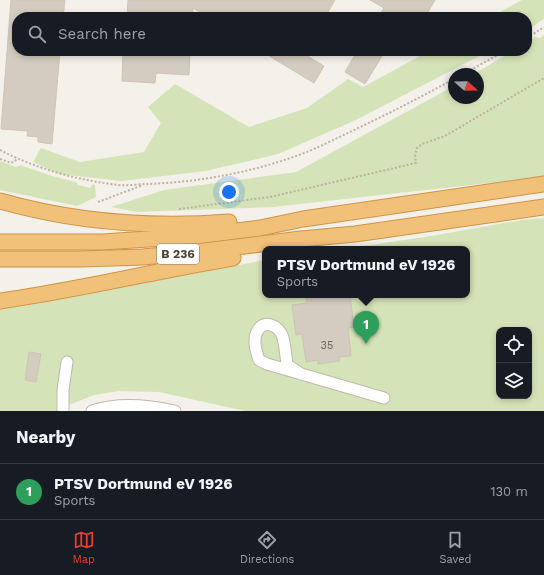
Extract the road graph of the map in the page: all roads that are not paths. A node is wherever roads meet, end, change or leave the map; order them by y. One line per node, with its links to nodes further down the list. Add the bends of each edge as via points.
1 (544, 184): 4 (highway, B 236)
2 (0, 201): 4 (highway, via 74,216 142,224)
3 (544, 207): 5 (highway, B 236)
4 (304, 219): 6 (highway, B 236, via 260,228 195,236 102,242)
5 (355, 234): 7 (highway); 9 (highway, B 236, via 143,257)
6 (0, 242)
7 (302, 246)
8 (262, 253): 10 (highway)
9 (0, 259)
10 (0, 301)
11 (67, 362): 14 (street)
12 (301, 374): 12 (street, via 259,360 255,339 258,329 264,324 278,328 283,336 288,365); 13 (street)
13 (384, 398)
14 (63, 411)
15 (92, 411): 16 (street, via 114,406 144,405)
16 (175, 411)

